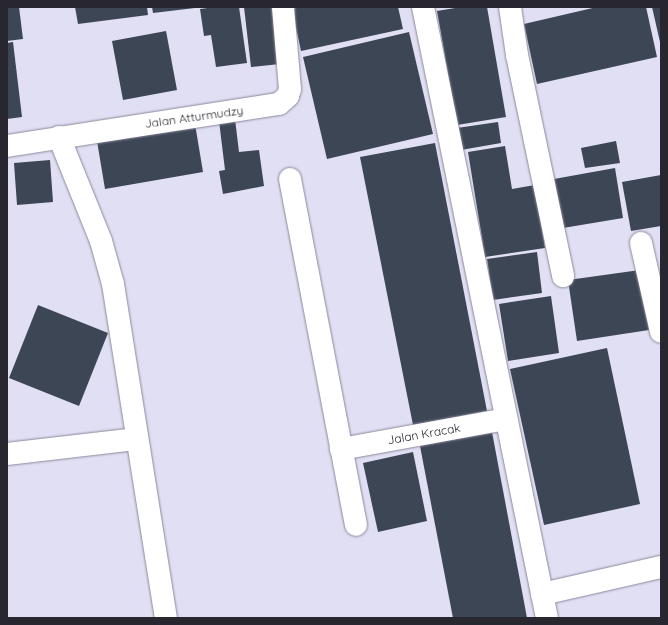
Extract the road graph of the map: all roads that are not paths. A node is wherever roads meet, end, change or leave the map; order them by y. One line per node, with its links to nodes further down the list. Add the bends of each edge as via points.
1 (283, 7): 4 (street, Jalan Atturmudzy, via 290,88 288,96 279,104)
2 (423, 7): 10 (street)
3 (510, 7): 8 (street)
4 (59, 136): 5 (street, Jalan Atturmudzy); 11 (street, via 101,242 113,284)
5 (7, 146)
6 (290, 179): 12 (street)
7 (641, 243): 9 (street)
8 (563, 276)
9 (661, 332)
10 (506, 419): 12 (street, Jalan Kracak); 16 (street)
11 (137, 439): 13 (street); 17 (street)
12 (341, 449): 14 (street)
13 (7, 454)
14 (356, 525)
15 (661, 567): 16 (street)
16 (542, 594): 18 (street)
17 (166, 618)
18 (547, 618)

